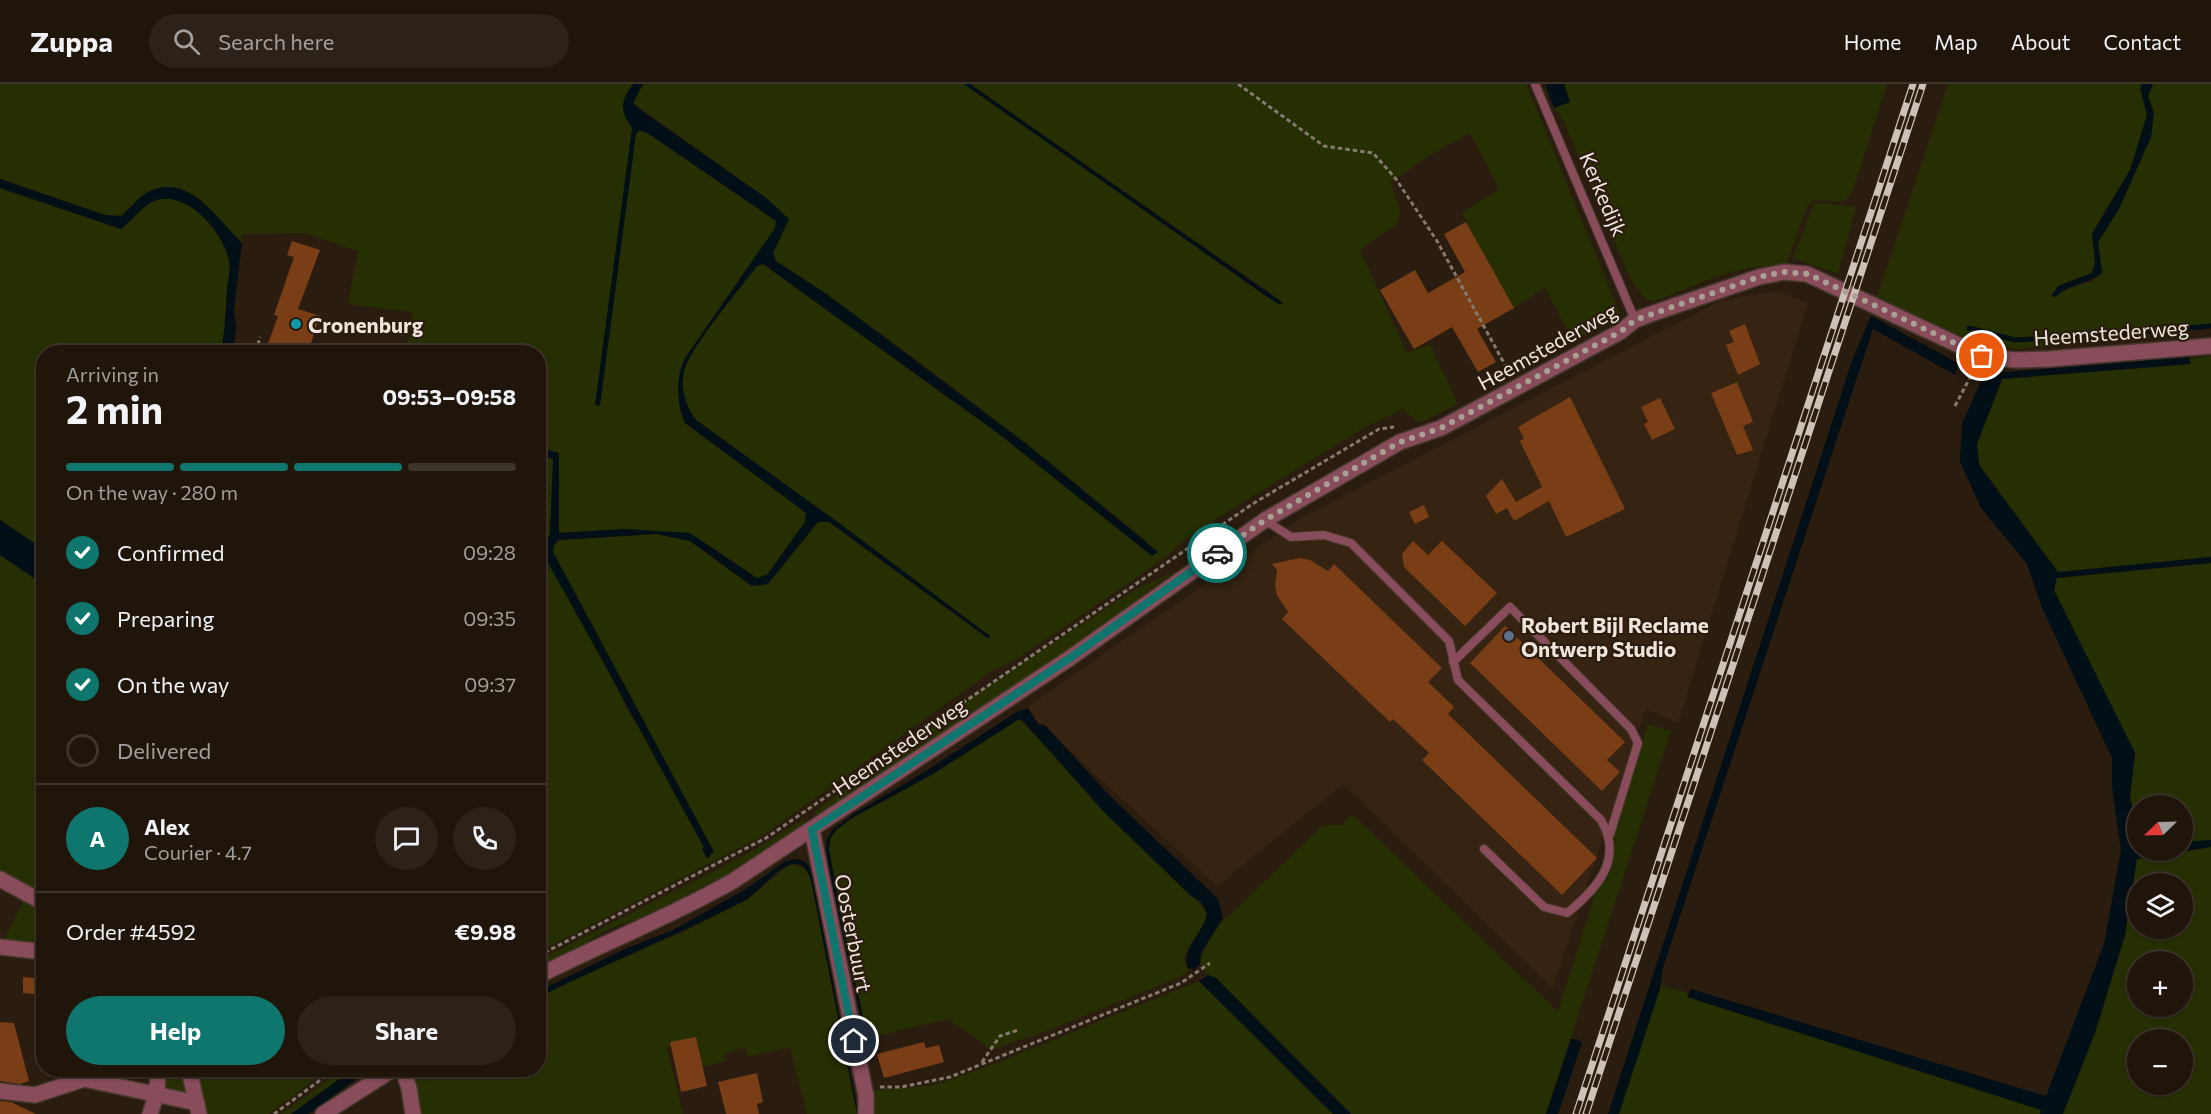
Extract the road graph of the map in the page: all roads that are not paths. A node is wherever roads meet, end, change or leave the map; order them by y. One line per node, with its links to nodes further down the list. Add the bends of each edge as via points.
1 (1535, 84): 2 (lane, Kerkedijk)
2 (1634, 317): 3 (street, Heemstederweg, via 1784,272 1808,274 1982,356 2049,359); 4 (street, Heemstederweg, via 1620,332 1515,384 1441,428 1400,442)
3 (2211, 346)
4 (1265, 520): 5 (lane, via 1290,537 1324,535 1351,543 1449,641); 6 (street, Heemstederweg, via 1070,658)
5 (1453, 662): 7 (lane, via 1458,680 1601,820); 7 (lane, via 1510,608 1631,729 1638,743)
6 (812, 830): 13 (street, Heemstederweg, via 696,903); 24 (street, Oosterbuurt)
7 (1610, 834): 8 (lane, via 1608,867 1592,893 1568,913 1544,908)
8 (1484, 849)
9 (0, 879): 10 (street)
10 (36, 899)
11 (0, 947): 12 (street)
12 (36, 951)
13 (546, 972)
14 (158, 1077): 19 (street)
15 (191, 1077): 20 (street)
16 (381, 1077): 22 (street)
17 (405, 1077): 23 (street)
18 (0, 1091): 19 (street, via 35,1095 84,1078)
19 (157, 1093): 20 (street); 21 (street)
20 (198, 1108)
21 (150, 1114)
22 (323, 1114)
23 (413, 1114)
24 (866, 1114)

